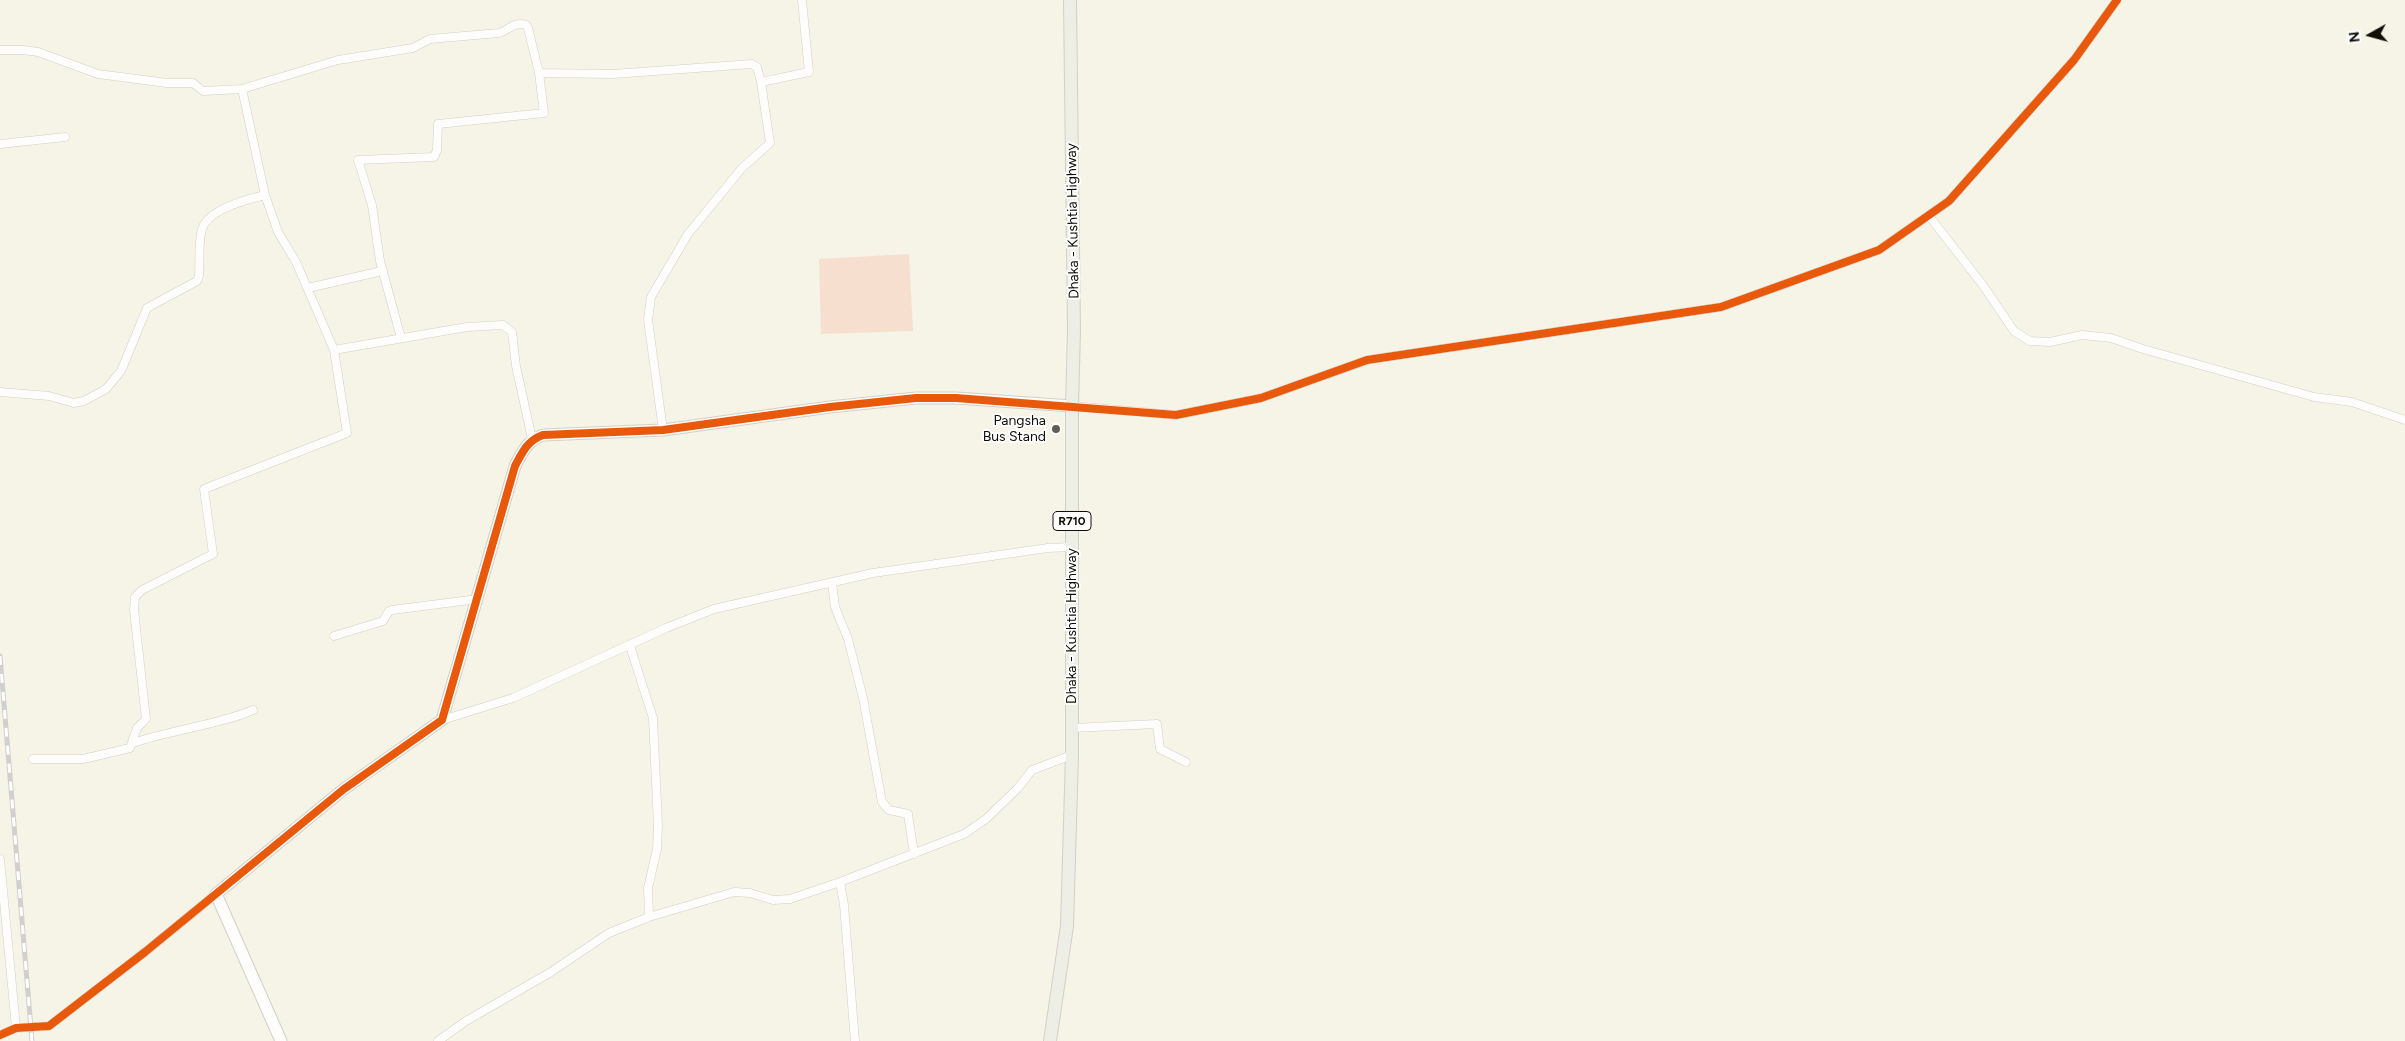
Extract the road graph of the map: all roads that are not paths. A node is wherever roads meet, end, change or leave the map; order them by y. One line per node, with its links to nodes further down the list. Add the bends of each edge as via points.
1 (802, 0): 6 (street, via 809,72)
2 (1070, 0): 17 (main road, Dhaka - Kushtia Highway / R710)
3 (2117, 0): 11 (street, via 2074,60 2017,126 1949,201)
4 (0, 50): 7 (street, via 38,52 98,74 193,83 203,91)
5 (539, 73): 6 (street, via 613,74 752,64 757,67); 7 (street, via 528,28 521,23 506,27 504,32 430,39 413,48 338,60); 12 (street, via 544,113 438,124 434,157 358,160 374,214)
6 (760, 82): 19 (street, via 770,143 742,168 688,234 651,297 648,320)
7 (242, 89): 10 (street)
8 (65, 137): 9 (street)
9 (0, 144)
10 (265, 195): 13 (street, via 278,232); 16 (street, via 236,202 208,220 202,228 200,276 197,281 147,308 121,371 106,389 74,403 49,396)
11 (1928, 216): 17 (street, via 1879,250 1721,307 1367,360 1261,398 1176,415); 18 (street, via 1982,284 2014,331 2030,341 2050,342 2082,335 2111,338 2314,397 2352,402)
12 (382, 271): 13 (street); 14 (street)
13 (308, 288): 15 (street)
14 (401, 338): 15 (street); 20 (street, via 467,327 508,327 512,332)
15 (334, 350): 29 (street, via 347,433 204,489 213,554 142,590 135,597 146,719 137,728)
16 (0, 392)
17 (1072, 406): 19 (street, via 916,398); 21 (main road, Dhaka - Kushtia Highway / R710)
18 (2405, 420)
19 (663, 430): 20 (street, via 543,435)
20 (532, 439): 23 (street, via 515,466)
21 (1072, 547): 22 (street, via 900,569); 28 (main road, Dhaka - Kushtia Highway / R710)
22 (832, 583): 25 (street, via 714,609); 33 (street, via 835,607 848,639 863,698 882,802 889,810 908,814)
23 (478, 599): 24 (street, via 392,610 383,621); 27 (street)
24 (334, 636)
25 (630, 646): 27 (street, via 513,698); 37 (street, via 653,718 658,824 657,849 648,888)
26 (254, 710): 29 (street, via 226,721)
27 (442, 720): 36 (street, via 344,789)
28 (1072, 728): 30 (main road, Dhaka - Kushtia Highway / R710); 32 (street, via 1157,724 1160,749)
29 (133, 743): 31 (street, via 130,748 83,759)
30 (1072, 754): 33 (street, via 1032,770 986,819 964,834); 43 (main road, Dhaka - Kushtia Highway / R710, via 1067,926)
31 (33, 759)
32 (1186, 762)
33 (914, 854): 35 (street)
34 (0, 859): 38 (street)
35 (840, 882): 37 (street, via 790,899 773,900 734,892); 42 (street)
36 (216, 894): 38 (street, via 49,1026); 40 (street)
37 (649, 917): 41 (street, via 609,933 552,972 466,1021)
38 (16, 1028): 39 (street)
39 (0, 1036)
40 (281, 1041)
41 (438, 1041)
42 (855, 1041)
43 (1050, 1041)

